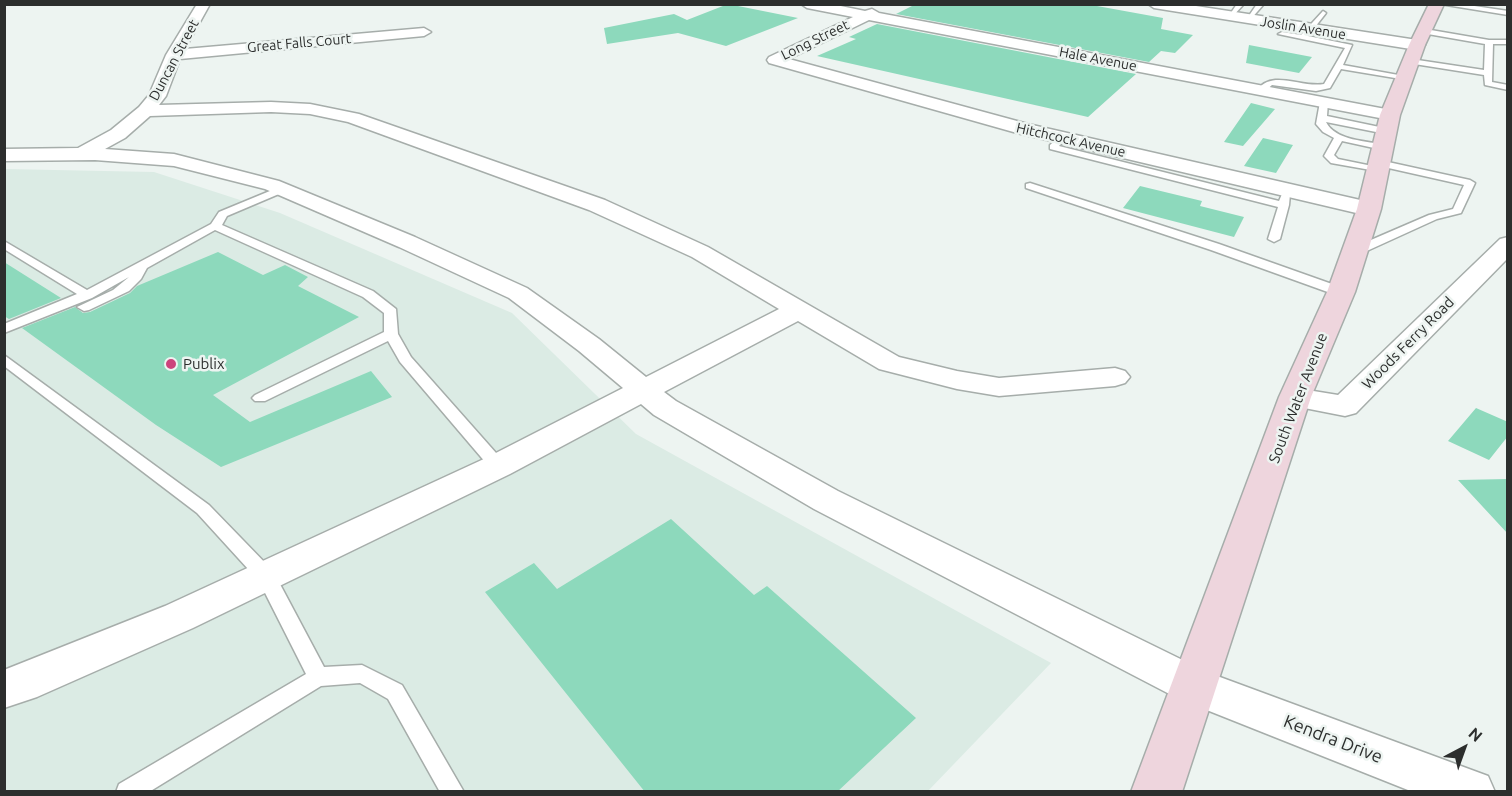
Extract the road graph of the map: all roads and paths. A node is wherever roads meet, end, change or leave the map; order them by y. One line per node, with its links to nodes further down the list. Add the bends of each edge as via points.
1 (204, 4): 19 (street, Duncan Street)
2 (807, 4): 10 (street, Hale Avenue)
3 (889, 4): 10 (street, Long Street)
4 (1154, 4): 11 (street, Joslin Avenue)
5 (1241, 4): 11 (lane)
6 (1261, 4): 12 (lane)
7 (1443, 4): 9 (lane)
8 (1323, 13): 14 (lane)
9 (1508, 13)
10 (867, 15): 20 (street, Long Street); 24 (street, Hale Avenue)
11 (1230, 16): 12 (street, Joslin Avenue)
12 (1248, 19): 14 (street, Joslin Avenue)
13 (424, 32): 19 (street, Great Falls Court)
14 (1306, 33): 15 (lane); 18 (street, Joslin Avenue); 21 (lane, via 1349,47)
15 (1282, 34)
16 (1489, 42): 17 (lane); 18 (lane); 22 (lane)
17 (1508, 42)
18 (1419, 44): 21 (lane); 22 (lane); 28 (main road, South Water Avenue)
19 (174, 55): 26 (street, Duncan Street, via 157,96)
20 (775, 60): 33 (street, Hitchcock Avenue)
21 (1338, 66): 24 (lane, via 1323,88 1267,82)
22 (1488, 73): 23 (lane, via 1488,83)
23 (1508, 88)
24 (1261, 90): 25 (street, Hale Avenue)
25 (1323, 110): 27 (lane, via 1321,124); 28 (street, Hale Avenue)
26 (145, 111): 29 (street, Duncan Street, via 118,134); 44 (street, via 271,107 310,109 353,118 597,206 700,252)
27 (1339, 137): 28 (lane); 28 (lane, via 1329,156 1335,161)
28 (1383, 145): 34 (main road, South Water Avenue); 38 (lane, via 1470,183 1457,212 1433,217)
29 (82, 154): 30 (street, Kendra Drive); 32 (street, Kendra Drive, via 174,160)
30 (4, 155)
31 (1030, 186): 41 (lane)
32 (282, 189): 35 (lane, via 223,214); 50 (street, Kendra Drive, via 518,293 589,345)
33 (1286, 198): 34 (street, Hitchcock Avenue); 36 (lane)
34 (1370, 209): 38 (main road, South Water Avenue)
35 (214, 226): 40 (lane); 47 (lane, via 368,294 391,312)
36 (1274, 239)
37 (4, 244): 42 (lane)
38 (1354, 252): 41 (main road, South Water Avenue)
39 (1502, 256): 51 (street, Woods Ferry Road, via 1345,406)
40 (142, 265): 42 (lane); 43 (lane, via 136,280 122,291)
41 (1341, 292): 51 (main road, South Water Avenue)
42 (87, 295): 46 (lane)
43 (81, 308)
44 (798, 310): 49 (street, via 889,363 957,380 999,387); 50 (street)
45 (52, 320): 46 (lane)
46 (10, 327)
47 (391, 334): 52 (lane); 53 (lane, via 405,359)
48 (4, 359): 54 (lane, via 203,509)
49 (1115, 377)
50 (642, 391): 53 (street); 56 (street, Kendra Drive, via 826,500)
51 (1295, 397): 56 (main road, South Water Avenue)
52 (260, 398)
53 (498, 466): 54 (street)
54 (266, 576): 55 (lane); 57 (street, via 179,617)
55 (318, 677): 58 (lane); 59 (lane, via 362,674 395,692)
56 (1194, 686): 60 (main road, South Water Avenue); 61 (street, Kendra Drive)
57 (4, 689)
58 (127, 792)
59 (453, 792)
60 (1156, 792)
61 (1472, 792)

